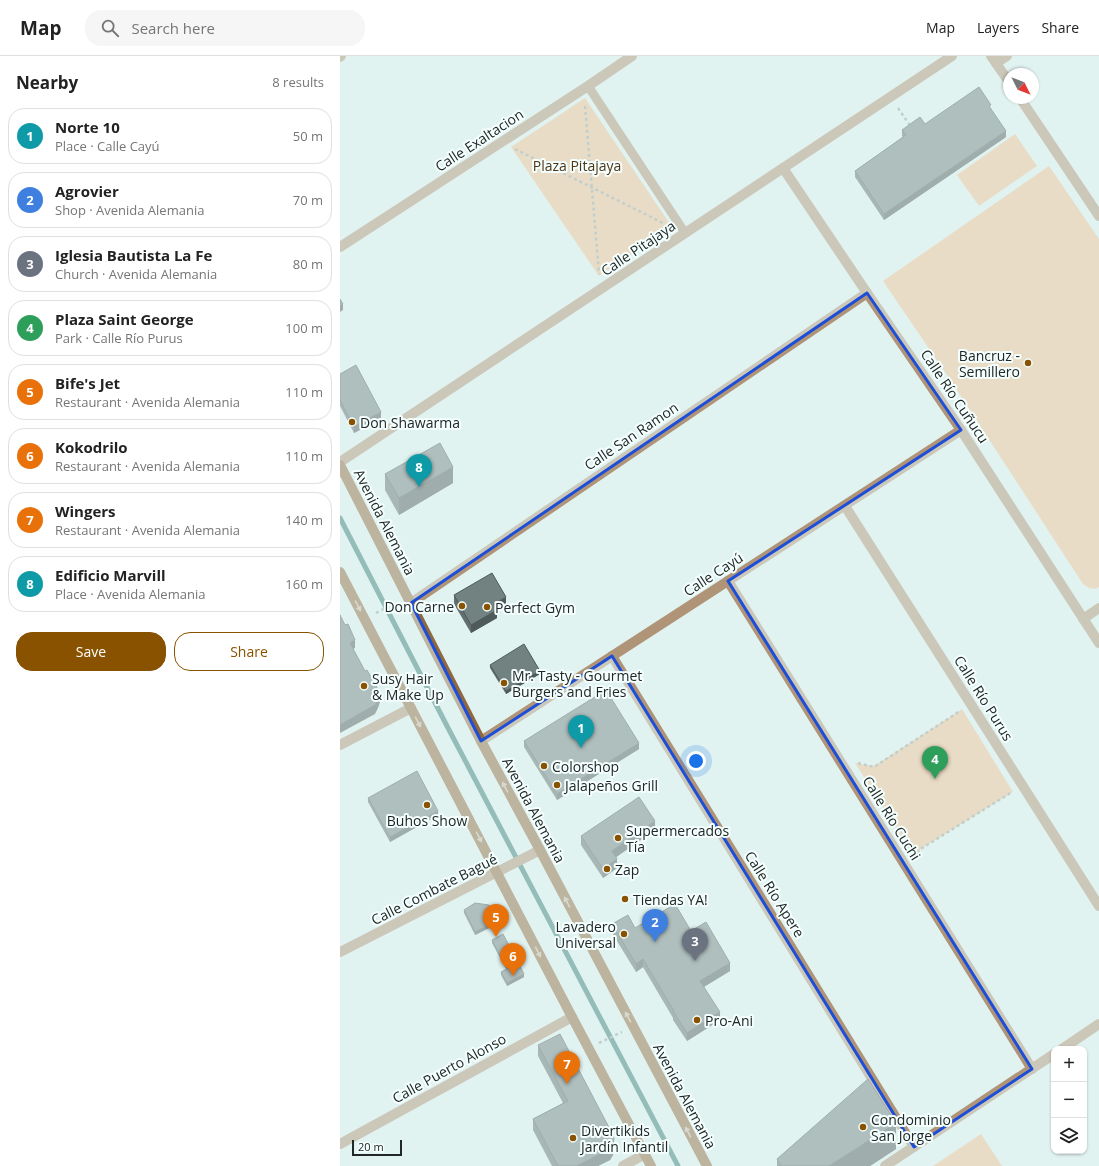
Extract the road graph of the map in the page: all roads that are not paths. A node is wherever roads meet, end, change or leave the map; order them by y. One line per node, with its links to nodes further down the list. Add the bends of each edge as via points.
1 (632, 56): 6 (street, Calle Exaltacion)
2 (952, 56): 8 (street, Calle Pitajaya)
3 (1007, 56): 4 (street)
4 (994, 60): 5 (street)
5 (1003, 73)
6 (588, 86): 10 (lane); 11 (street, Calle Exaltacion)
7 (1024, 104): 9 (street)
8 (784, 168): 10 (street, Calle Pitajaya); 12 (street, Calle Río Cuñucu)
9 (1098, 213)
10 (685, 233): 14 (street, Calle Pitajaya)
11 (340, 247)
12 (867, 293): 13 (street, Calle Río Cuñucu); 18 (street, Calle San Ramon)
13 (961, 430): 15 (street, Calle Cayú); 20 (street, Calle Río Cuñucu)
14 (340, 464): 18 (main road, Avenida Alemania)
15 (845, 506): 17 (street, Calle Cayú); 28 (street, Calle Río Purus)
16 (340, 572): 23 (main road, one-way to 23)
17 (728, 581): 22 (street, Calle Cayú); 34 (street, Calle Río Cuchi)
18 (411, 603): 24 (main road, Avenida Alemania)
19 (1099, 608): 20 (street)
20 (1083, 619): 21 (street, Calle Río Cuñucu)
21 (1099, 643)
22 (612, 656): 24 (street, Calle Cayú); 36 (street, Calle Río Apere)
23 (411, 708): 25 (street); 27 (main road, one-way to 27)
24 (480, 741): 26 (main road, Avenida Alemania, one-way to 24)
25 (340, 745)
26 (535, 853): 27 (street, Calle Combate Bagué); 40 (main road, Avenida Alemania, one-way to 26)
27 (497, 872): 29 (street, Calle Combate Bagué); 30 (main road, one-way to 30)
28 (1099, 906)
29 (340, 952)
30 (572, 1016): 35 (street, Calle Puerto Alonso); 37 (main road)
31 (1099, 1024): 32 (street)
32 (1066, 1046)
33 (1051, 1056): 34 (street)
34 (1032, 1069): 36 (street)
35 (340, 1144)
36 (914, 1147): 41 (street)
37 (645, 1154): 38 (street); 39 (main road)
38 (623, 1166)
39 (651, 1166)
40 (706, 1166)
41 (886, 1166)

